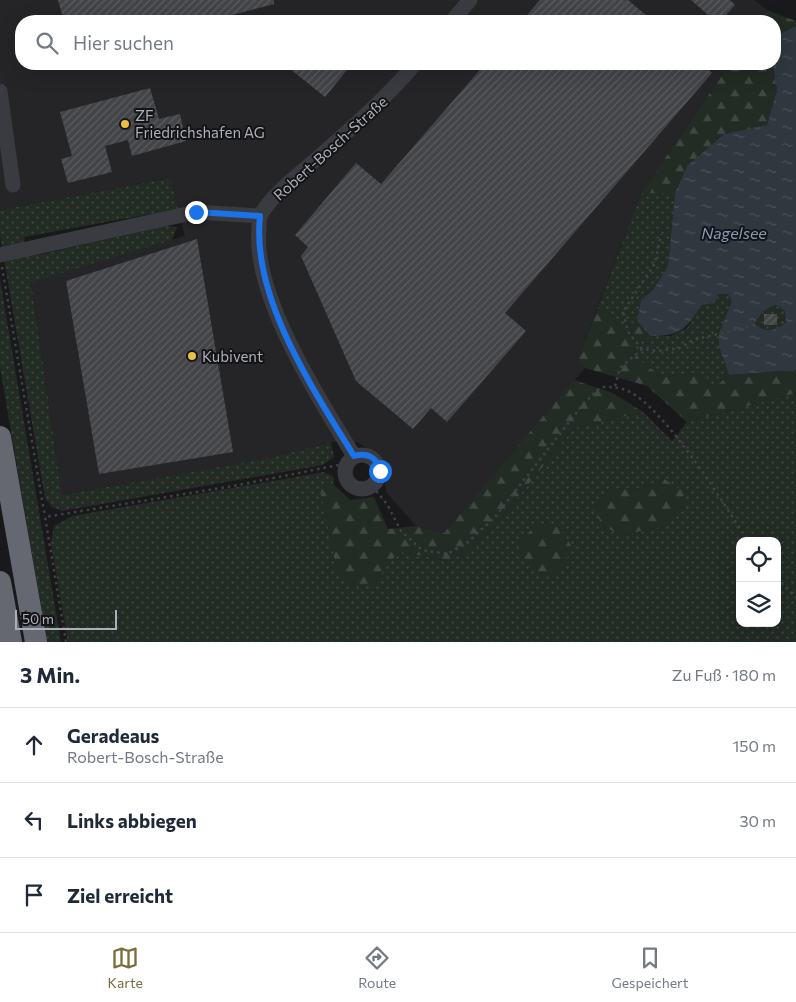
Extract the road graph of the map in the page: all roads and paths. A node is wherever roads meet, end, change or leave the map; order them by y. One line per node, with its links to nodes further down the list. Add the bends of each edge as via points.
1 (470, 0): 2 (street)
2 (457, 15)
3 (410, 70): 6 (street, Robert-Bosch-Straße, via 386,98 277,194)
4 (0, 91): 5 (street)
5 (13, 185)
6 (260, 216): 8 (street, via 196,212 54,243); 13 (street, via 260,258 276,310 308,381)
7 (661, 234): 10 (path, via 655,263 623,312 628,332)
8 (1, 260): 15 (path)
9 (756, 325): 10 (path, via 693,340 680,348)
10 (642, 350): 11 (path, via 620,368)
11 (615, 386): 14 (path, via 601,387 584,403 495,517 467,543 447,554 422,550 401,531); 16 (path, via 629,391 660,416)
12 (0, 437): 21 (highway)
13 (350, 460): 14 (street, via 345,475 351,485 361,489); 14 (street, via 365,454 375,460 380,471); 15 (path, via 233,486)
14 (372, 486)
15 (45, 517): 22 (path)
16 (745, 537)
17 (0, 582): 20 (highway)
18 (781, 582): 19 (path)
19 (796, 598)
20 (11, 642)
21 (36, 642)
22 (66, 642)

